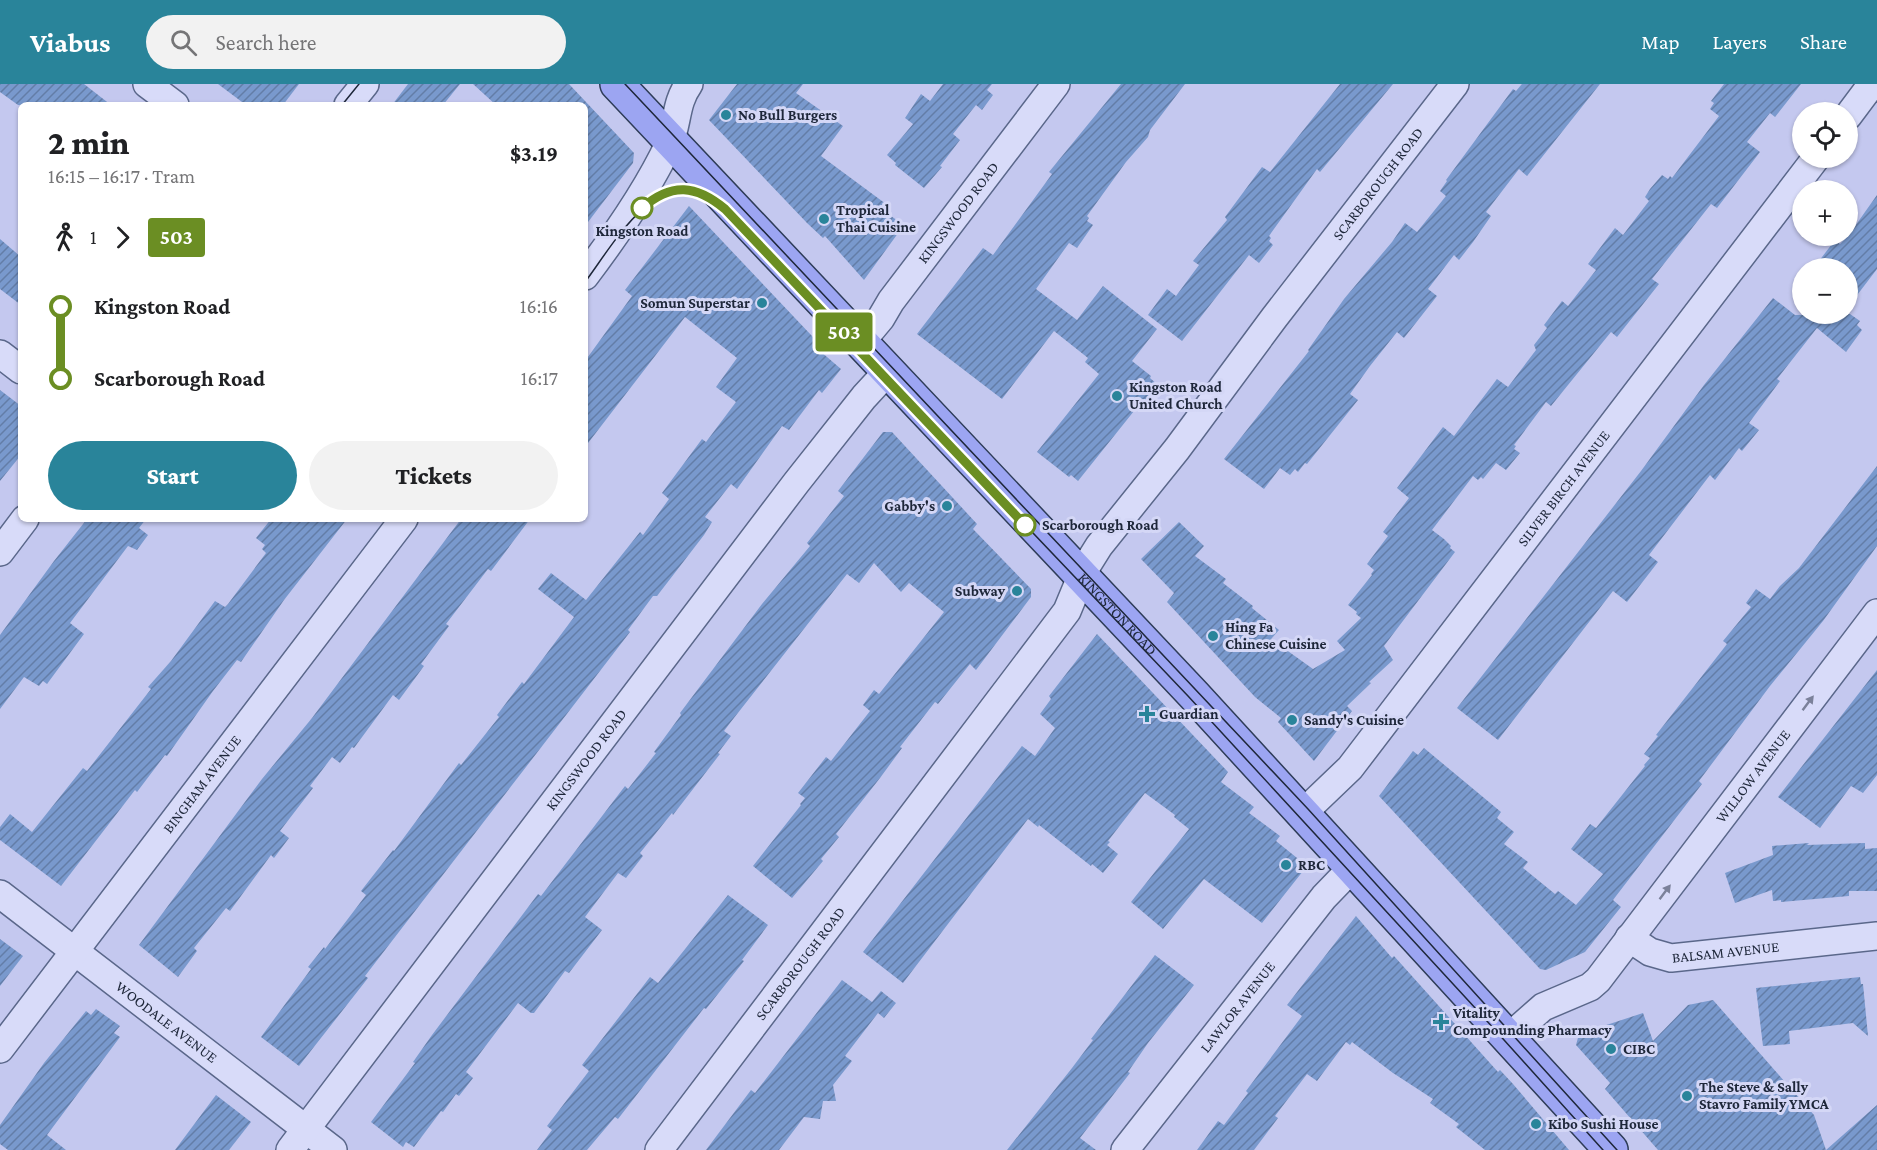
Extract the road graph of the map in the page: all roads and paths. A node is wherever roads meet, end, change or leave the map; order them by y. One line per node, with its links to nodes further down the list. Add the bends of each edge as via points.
1 (147, 84): 8 (street)
2 (365, 84): 9 (street)
3 (617, 84): 11 (main road, KINGSTON ROAD)
4 (689, 84): 11 (street, via 679,102)
5 (1056, 84): 14 (street, KINGSWOOD ROAD)
6 (1455, 84): 21 (street, SCARBOROUGH ROAD, via 1100,546)
7 (1872, 84): 10 (street)
8 (171, 102)
9 (350, 102)
10 (1858, 103)
11 (671, 141): 13 (street, via 645,189); 14 (main road, KINGSTON ROAD)
12 (1808, 168): 23 (street, SILVER BIRCH AVENUE, via 1350,768)
13 (588, 272)
14 (861, 342): 17 (main road, KINGSTON ROAD)
15 (0, 354): 16 (street)
16 (18, 368)
17 (888, 371): 21 (main road, KINGSTON ROAD); 31 (street, KINGSWOOD ROAD, via 796,483)
18 (23, 522): 20 (street)
19 (402, 522): 28 (street, BINGHAM AVENUE)
20 (0, 552)
21 (1081, 578): 23 (main road, KINGSTON ROAD); 33 (street, SCARBOROUGH ROAD, via 1067,610)
22 (1877, 613): 27 (street, WILLOW AVENUE, one-way to 22)
23 (1304, 813): 24 (main road, KINGSTON ROAD)
24 (1353, 867): 29 (main road, KINGSTON ROAD); 34 (street, LAWLOR AVENUE, via 1324,897)
25 (0, 894): 28 (street, WOODALE AVENUE)
26 (1877, 936): 27 (street, BALSAM AVENUE, via 1671,958 1650,952)
27 (1629, 938): 29 (street, via 1590,987 1543,1007)
28 (75, 952): 30 (street, BINGHAM AVENUE); 31 (street, WOODALE AVENUE)
29 (1509, 1037): 35 (main road, KINGSTON ROAD)
30 (0, 1049)
31 (298, 1140): 32 (street, WOODALE AVENUE)
32 (333, 1150)
33 (659, 1150)
34 (1125, 1150)
35 (1611, 1150)

